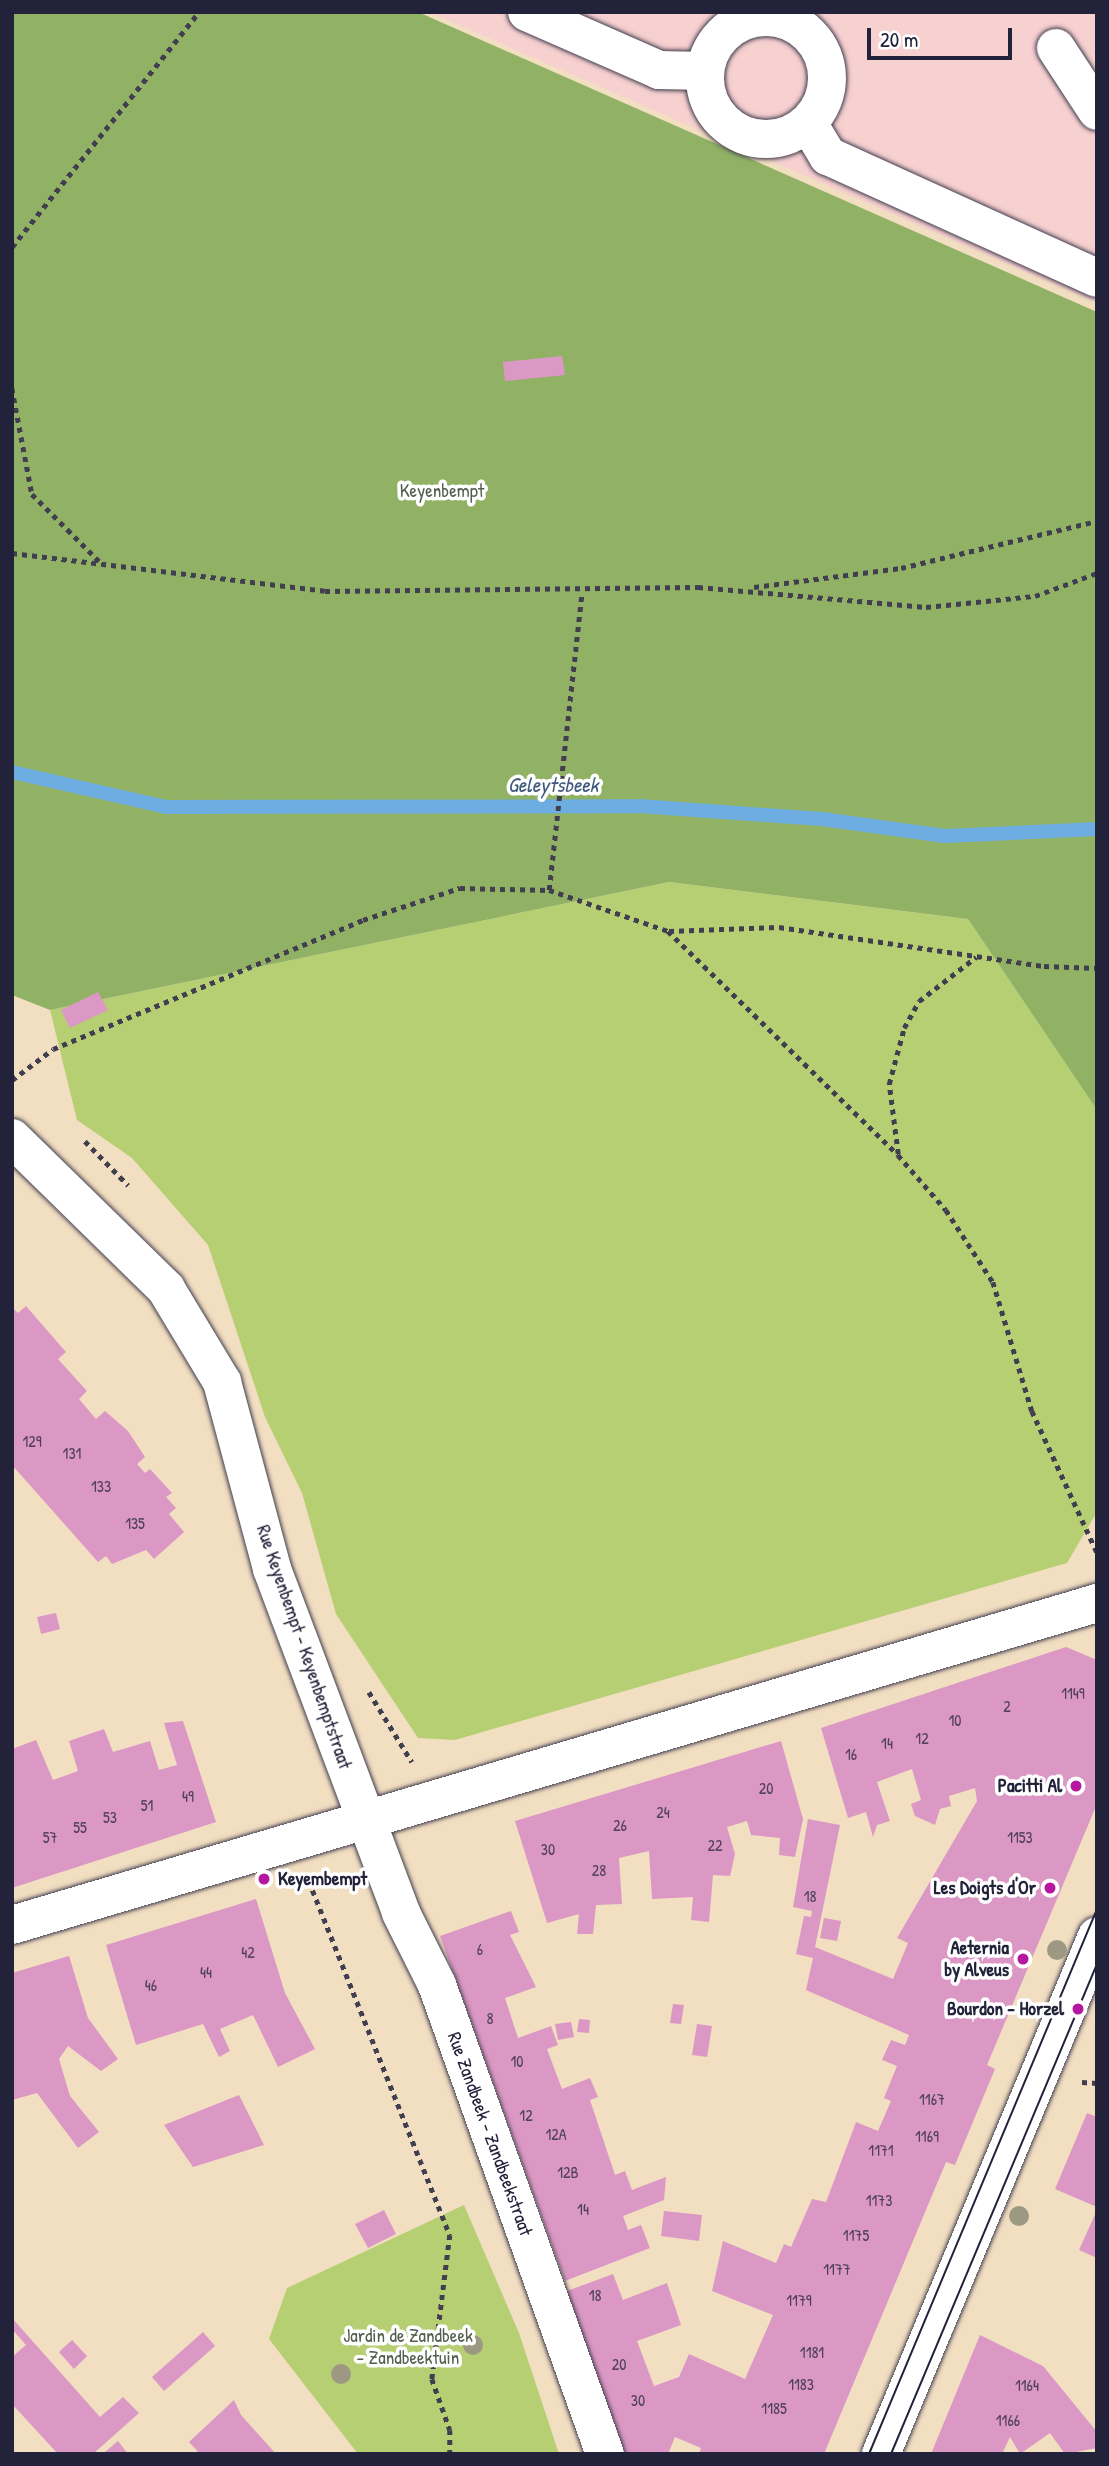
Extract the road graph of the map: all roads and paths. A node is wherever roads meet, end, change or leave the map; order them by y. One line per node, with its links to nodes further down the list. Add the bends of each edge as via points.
1 (199, 12): 8 (path)
2 (527, 12): 5 (main road, via 659,70)
3 (781, 15): 5 (main road, via 740,22 710,52); 7 (main road, via 799,26 825,60 827,86)
4 (1056, 48): 6 (main road)
5 (705, 71): 7 (main road, via 712,108 743,136 777,139)
6 (1097, 111)
7 (808, 123): 9 (main road, via 828,156)
8 (12, 247)
9 (1097, 278)
10 (12, 388): 13 (path, via 32,494)
11 (1097, 521): 15 (path, via 901,568)
12 (12, 553): 13 (path)
13 (100, 563): 16 (path, via 325,591)
14 (1097, 573): 15 (path, via 1035,596 926,607)
15 (739, 589): 16 (path)
16 (582, 593): 17 (path)
17 (549, 890): 18 (path); 21 (path, via 460,888 363,920 53,1049)
18 (668, 931): 19 (path, via 779,927); 23 (path)
19 (976, 957): 20 (path); 23 (path, via 919,1001 904,1028 888,1084)
20 (1097, 968)
21 (12, 1080)
22 (12, 1138): 26 (main road, Rue Keyenbempt - Keyenbemptstraat, via 166,1289 222,1382 272,1569)
23 (898, 1155): 24 (path, via 993,1282 1032,1411)
24 (1097, 1552)
25 (1097, 1603): 26 (main road)
26 (366, 1818): 28 (main road); 31 (main road, Rue Zandbeek - Zandbeekstraat, via 436,1985)
27 (306, 1874): 30 (path, via 450,2235 448,2292 432,2379 450,2430)
28 (12, 1924)
29 (1097, 1936): 32 (main road)
30 (450, 2454)
31 (605, 2454)
32 (881, 2454)

